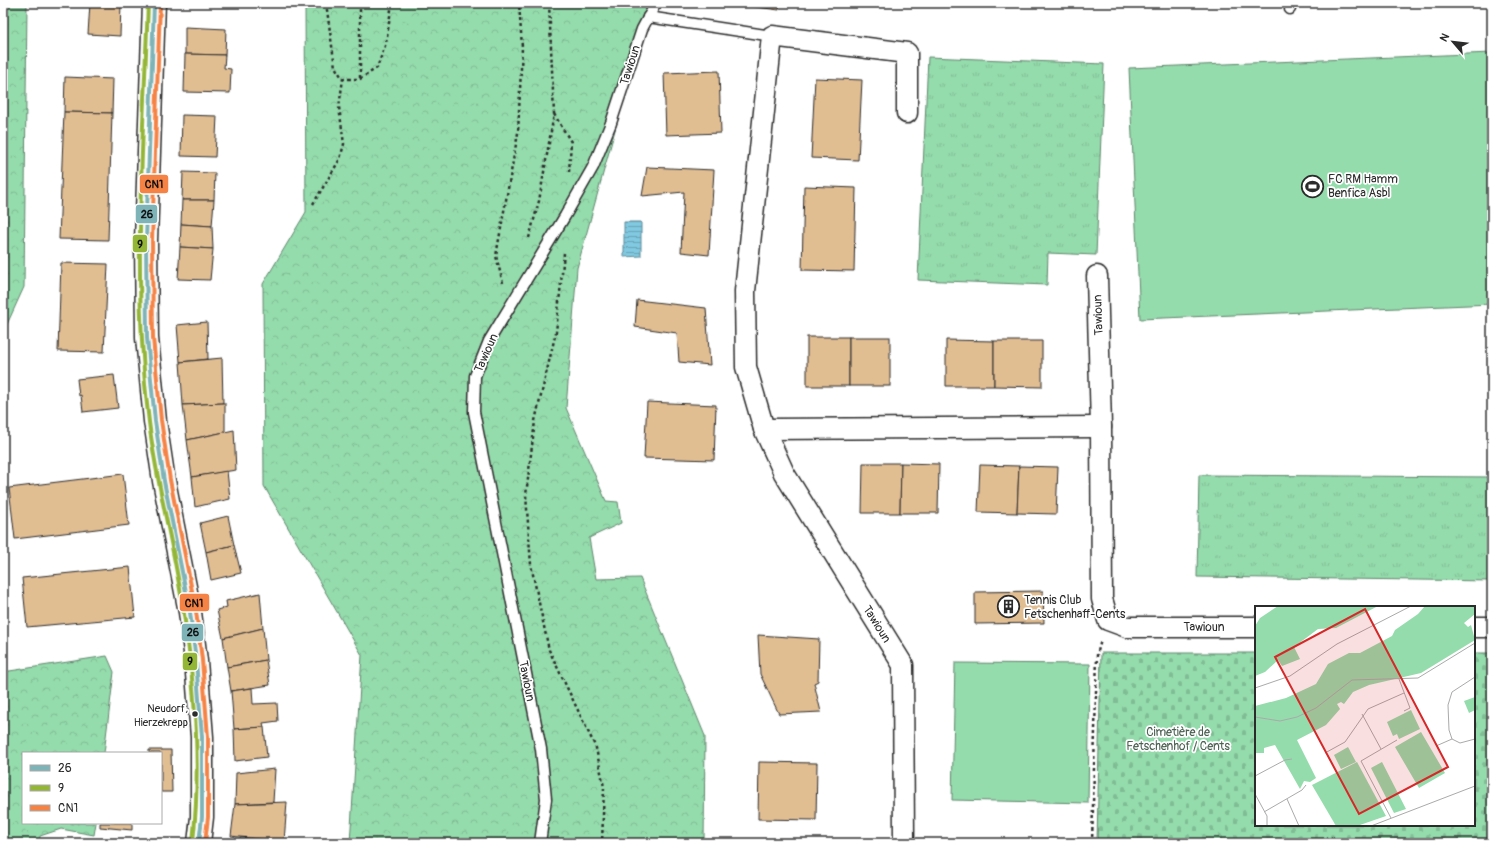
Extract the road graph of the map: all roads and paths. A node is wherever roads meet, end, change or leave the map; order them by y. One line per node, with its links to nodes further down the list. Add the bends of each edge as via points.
1 (154, 3): 26 (main road, via 146,241 147,338 164,481 190,612 196,661 202,737 202,817)
2 (326, 3): 10 (path, via 335,68)
3 (360, 3): 11 (path)
4 (392, 3): 11 (path, via 386,44 377,68)
5 (519, 3): 19 (path, via 522,47 518,133 496,256)
6 (549, 3): 13 (path)
7 (656, 3): 8 (lane, Tawioun)
8 (648, 17): 9 (lane); 19 (lane, Tawioun, via 611,123 592,167)
9 (772, 36): 12 (street, via 907,52); 21 (street, Tawioun, via 745,291 746,367)
10 (343, 79): 11 (path); 15 (path, via 339,107 344,144 340,159)
11 (360, 79)
12 (907, 113)
13 (554, 114): 14 (path, via 571,142); 16 (path, via 539,201)
14 (568, 179)
15 (313, 204)
16 (529, 239)
17 (564, 251): 28 (path, via 556,332 535,421 526,496 531,565 550,650 596,748 604,786)
18 (1097, 276): 20 (street, Tawioun)
19 (509, 308): 27 (lane, Tawioun, via 489,341 475,376 474,412 541,749 546,799)
20 (1101, 427): 21 (street); 22 (street, Tawioun, via 1102,599)
21 (764, 429): 29 (street, Tawioun, via 784,473 903,665)
22 (1108, 620): 23 (street, Tawioun, via 1127,627); 30 (path, via 1096,655)
23 (1255, 627)
24 (1475, 627): 25 (street)
25 (1492, 627)
26 (199, 843)
27 (540, 843)
28 (602, 843)
29 (904, 843)
30 (1092, 843)

